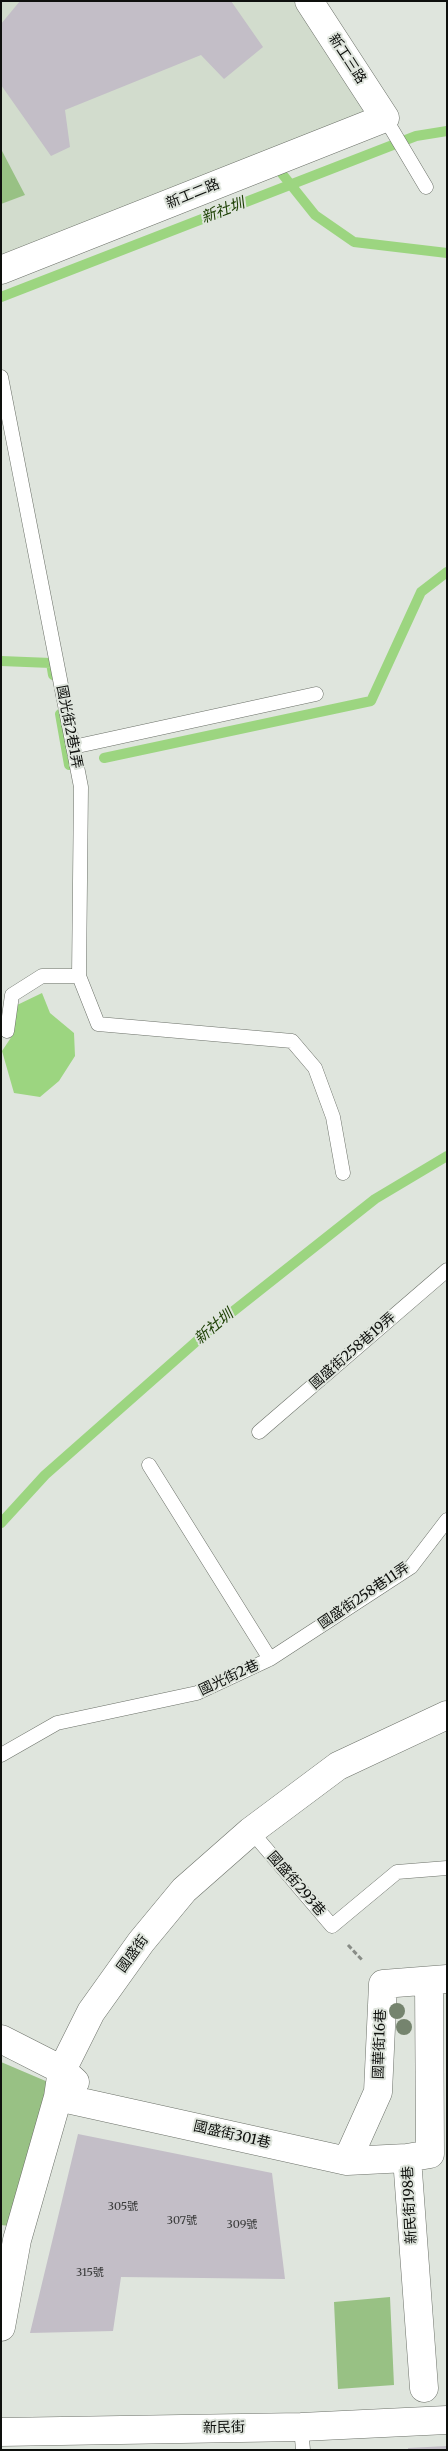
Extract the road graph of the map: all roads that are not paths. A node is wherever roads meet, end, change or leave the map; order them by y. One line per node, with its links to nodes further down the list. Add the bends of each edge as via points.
1 (309, 1): 2 (street, 新工三路)
2 (385, 118): 3 (lane); 4 (street, 新工二路)
3 (426, 187)
4 (1, 270)
5 (1, 377): 7 (lane, 國光街2巷1弄)
6 (316, 694): 7 (lane)
7 (73, 746): 8 (lane, 國光街2巷1弄, via 81,786)
8 (79, 976): 10 (lane, via 42,976 12,995); 11 (lane, via 98,1024 292,1041 316,1068 333,1117)
9 (1, 1014): 10 (lane)
10 (4, 1032)
11 (343, 1173)
12 (447, 1270): 13 (lane, 國盛街258巷19弄)
13 (259, 1432)
14 (149, 1465): 16 (lane, 國光街2巷)
15 (447, 1520): 16 (lane, 國盛街258巷11弄, via 411,1567)
16 (270, 1659): 18 (lane, 國光街2巷, via 197,1694 57,1723)
17 (447, 1715): 19 (street, 國盛街, via 338,1766)
18 (1, 1755)
19 (251, 1831): 20 (lane, 國盛街293巷, via 332,1926 397,1872); 23 (street, 國盛街, via 184,1890 141,1942 91,2012)
20 (447, 1868)
21 (438, 1980): 26 (street, 新民街198巷, via 430,2154); 27 (street, 國華街16巷, via 383,1984 378,2092)
22 (1, 2039): 23 (street)
23 (62, 2070): 24 (street, 國盛街); 25 (street)
24 (58, 2097): 25 (street, 國盛街301巷); 28 (street, 國盛街, via 18,2240)
25 (100, 2106): 27 (street, 國盛街301巷)
26 (407, 2158): 27 (street, 國盛街301巷); 29 (street, 新民街198巷)
27 (347, 2161)
28 (1, 2327)
29 (424, 2388)
30 (447, 2420): 32 (street, 新民街)
31 (1, 2432): 32 (street, 新民街)
32 (302, 2438)

